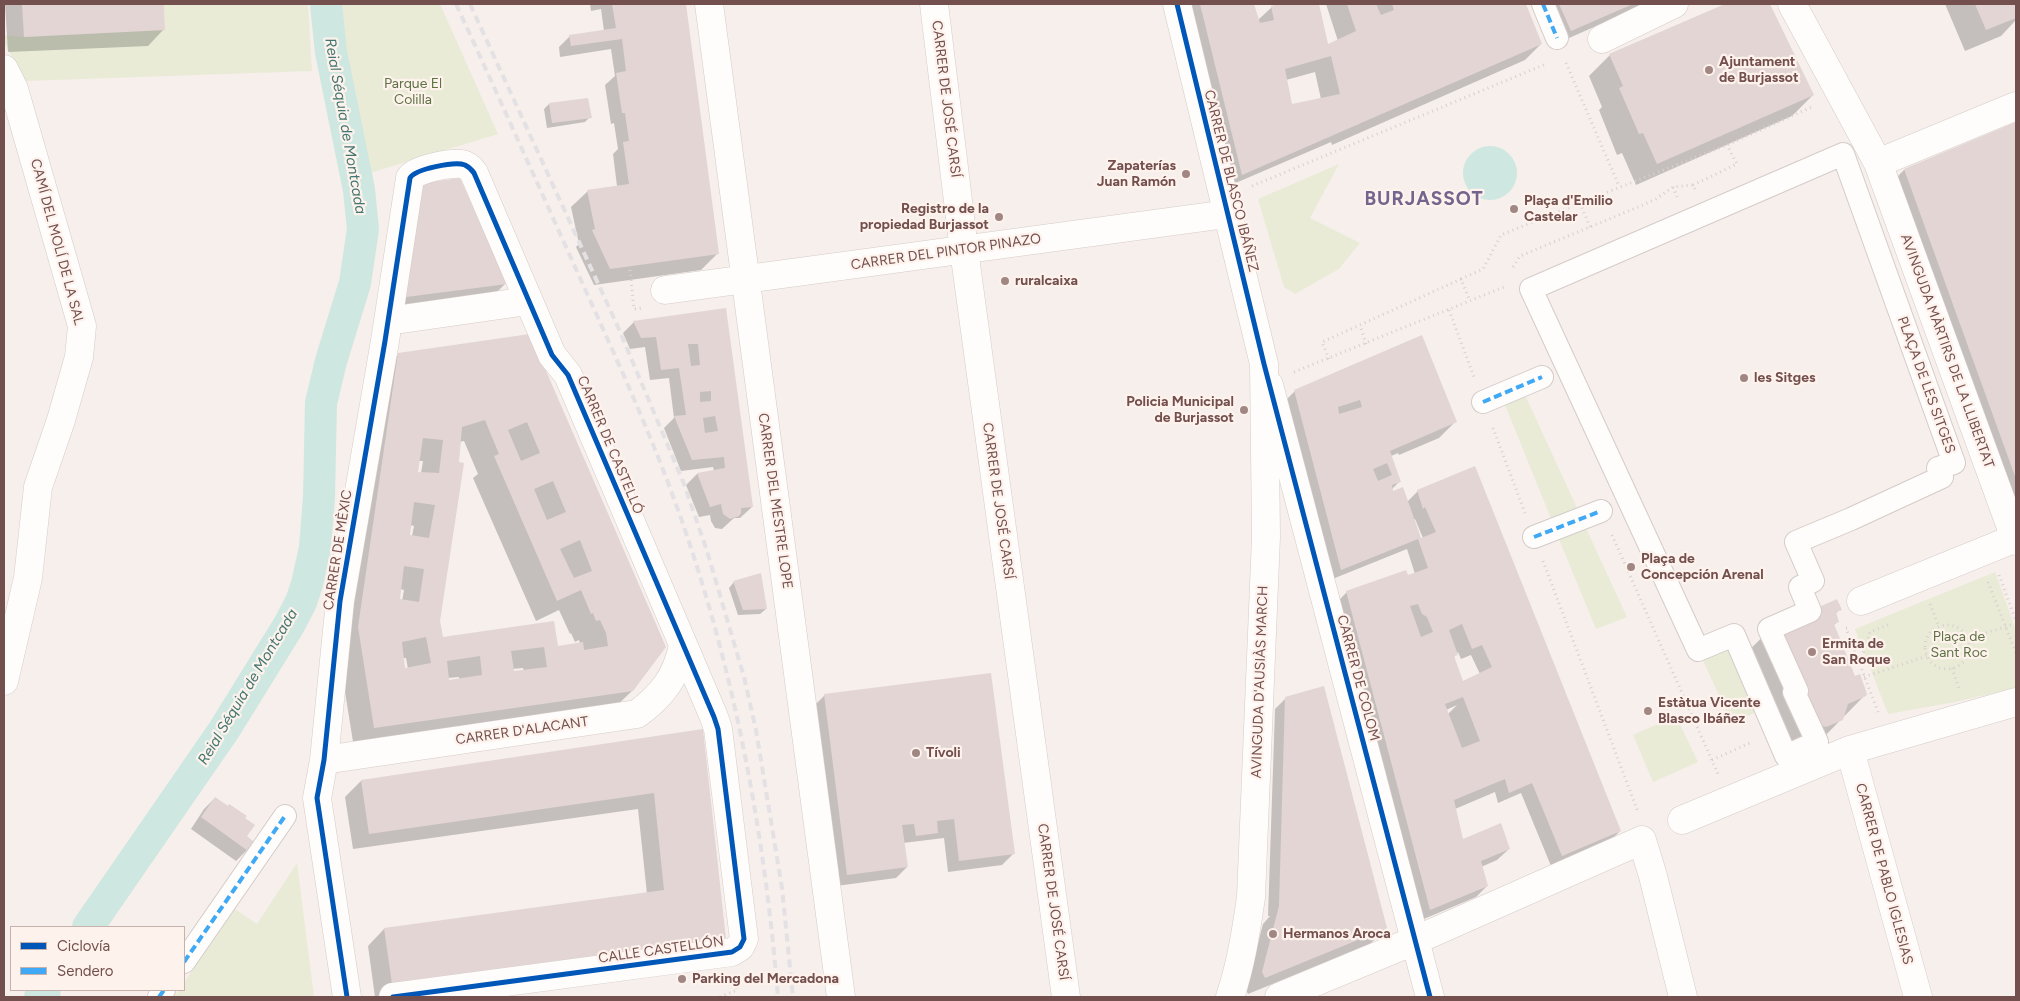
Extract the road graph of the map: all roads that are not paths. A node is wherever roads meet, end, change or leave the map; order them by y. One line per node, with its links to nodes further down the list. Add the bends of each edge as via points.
1 (709, 4): 15 (street, CARRER DEL MESTRE LOPE)
2 (934, 4): 14 (street, CARRER DE JOSÉ CARSÍ)
3 (1177, 4): 13 (street, CARRER DE BLASCO IBÁÑEZ)
4 (1543, 4): 8 (street)
5 (1674, 4): 7 (street)
6 (1792, 4): 11 (street, AVINGUDA MÀRTIRS DE LA LLIBERTAT)
7 (1602, 38)
8 (1560, 47)
9 (4, 69): 28 (street, CAMÍ DEL MOLÍ DE LA SAL, via 14,89 82,326 79,357 38,487 28,578)
10 (2016, 106): 11 (street)
11 (1878, 163): 25 (street, AVINGUDA MÀRTIRS DE LA LLIBERTAT)
12 (419, 171): 18 (street, CARRER DE CASTELLÓ, via 456,164 464,165 474,173); 19 (street, CARRER DE MÈXIC, via 409,182)
13 (1227, 214): 14 (street, CARRER DEL PINTOR PINAZO); 20 (street, CARRER DE BLASCO IBÁÑEZ)
14 (964, 250): 15 (street, CARRER DEL PINTOR PINAZO); 39 (street, CARRER DE JOSÉ CARSÍ)
15 (745, 279): 17 (street, CARRER DEL PINTOR PINAZO); 38 (street, CARRER DEL MESTRE LOPE)
16 (1531, 289): 16 (street, PLAÇA DE LES SITGES, via 1698,650 1734,635 1786,756 1817,742 1769,629 1810,611 1800,587 1813,581 1796,542 1942,477 1938,468 1954,463 1842,154)
17 (665, 290)
18 (528, 301): 19 (street); 27 (street, CARRER DE CASTELLÓ, via 552,355 568,375)
19 (388, 321): 31 (street, CARRER DE MÈXIC, via 340,601)
20 (1266, 373): 34 (street, CARRER DE COLOM); 40 (street, AVINGUDA D'AUSIÀS MARCH, via 1266,537 1251,897 1244,944)
21 (1542, 377): 22 (street)
22 (1483, 402)
23 (1601, 511): 24 (street)
24 (1534, 537)
25 (2016, 539): 26 (street)
26 (1858, 613)
27 (682, 646): 31 (street, CARRER D'ALACANT, via 678,665 668,685 637,714); 37 (street, CALLE CASTELLÓN, via 718,729 744,939 740,947 732,952)
28 (4, 681)
29 (2016, 702): 30 (street)
30 (1850, 750): 33 (street); 44 (street, CARRER DE PABLO IGLESIAS)
31 (324, 760): 36 (street, CARRER DE MÈXIC, via 318,798)
32 (285, 816): 35 (street)
33 (1682, 820)
34 (1416, 940): 41 (street); 42 (street, CARRER DE COLOM); 43 (street, via 1642,840)
35 (185, 961)
36 (347, 997)
37 (394, 997)
38 (841, 997)
39 (1066, 997)
40 (1230, 997)
41 (1279, 997)
42 (1430, 997)
43 (1683, 997)
44 (1918, 997)

